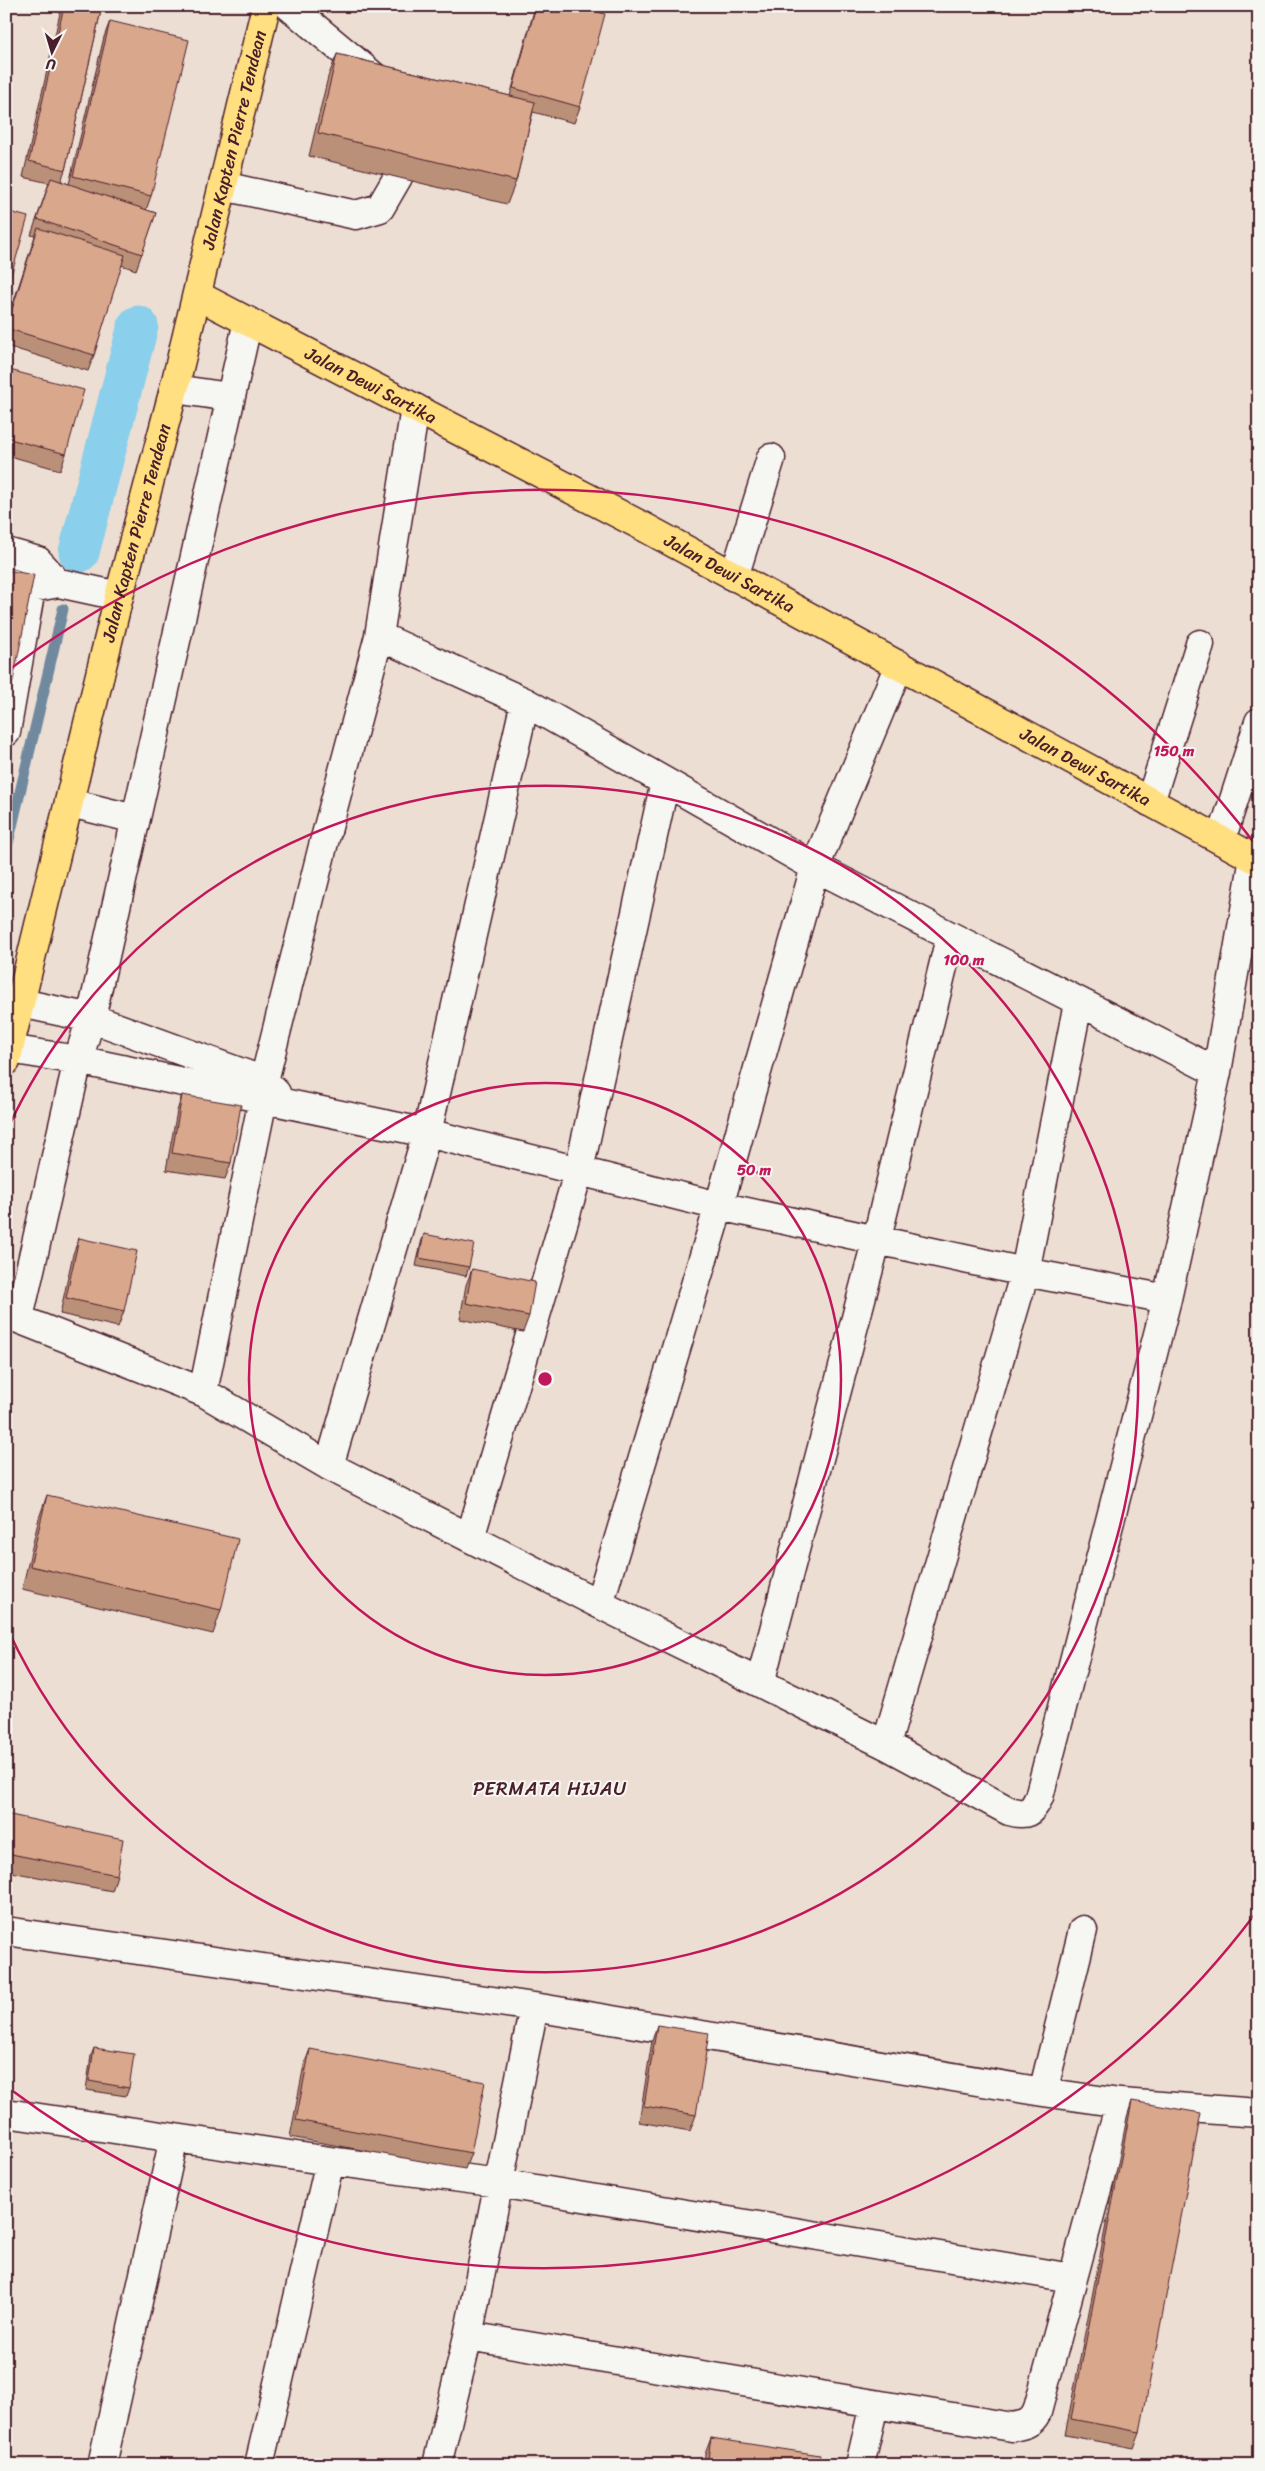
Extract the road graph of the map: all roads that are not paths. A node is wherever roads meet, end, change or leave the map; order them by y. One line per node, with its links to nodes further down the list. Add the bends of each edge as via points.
1 (266, 6): 5 (main road, Jalan Kapten Pierre Tendean)
2 (289, 6): 3 (street)
3 (393, 93)
4 (398, 177): 5 (street, via 380,208 356,215)
5 (223, 186): 6 (main road, Jalan Kapten Pierre Tendean)
6 (197, 295): 7 (main road, Jalan Dewi Sartika); 8 (main road, Jalan Kapten Pierre Tendean)
7 (248, 322): 9 (street); 10 (main road, Jalan Dewi Sartika)
8 (174, 389): 9 (street); 17 (main road, Jalan Kapten Pierre Tendean)
9 (230, 397): 27 (street)
10 (415, 408): 14 (main road, Jalan Dewi Sartika); 18 (street)
11 (771, 458): 14 (street)
12 (6, 552): 13 (street)
13 (38, 561): 15 (street); 16 (street)
14 (734, 577): 20 (main road, Jalan Dewi Sartika)
15 (59, 583): 16 (street); 17 (street)
16 (18, 585): 23 (street)
17 (119, 596): 26 (main road, Jalan Kapten Pierre Tendean)
18 (380, 636): 21 (street); 38 (street, via 323,846)
19 (1200, 644): 25 (street)
20 (899, 665): 25 (main road, Jalan Dewi Sartika); 30 (street)
21 (525, 702): 24 (street); 39 (street)
22 (1259, 722): 28 (street)
23 (6, 732)
24 (665, 782): 30 (street); 40 (street)
25 (1150, 802): 28 (main road, Jalan Dewi Sartika)
26 (70, 803): 27 (street); 32 (main road, Jalan Kapten Pierre Tendean)
27 (135, 819): 34 (street)
28 (1220, 840): 29 (main road, Jalan Dewi Sartika)
29 (1256, 860): 37 (street)
30 (815, 867): 31 (street); 41 (street)
31 (950, 938): 33 (street); 42 (street)
32 (21, 1003): 34 (street); 35 (main road, Jalan Kapten Pierre Tendean)
33 (1078, 1003): 37 (street); 43 (street)
34 (91, 1018): 36 (street); 38 (street)
35 (8, 1055): 36 (street)
36 (78, 1060): 38 (street); 45 (street)
37 (1217, 1072): 44 (street)
38 (272, 1095): 39 (street); 46 (street)
39 (427, 1133): 40 (street); 47 (street)
40 (580, 1170): 41 (street); 48 (street)
41 (719, 1206): 42 (street); 49 (street)
42 (877, 1238): 43 (street); 50 (street)
43 (1025, 1272): 44 (street); 51 (street)
44 (1167, 1299): 51 (street, via 1035,1806 1028,1814 1009,1811)
45 (12, 1316): 46 (street)
46 (203, 1392): 47 (street)
47 (328, 1466): 48 (street)
48 (470, 1538): 49 (street)
49 (599, 1604): 50 (street)
50 (760, 1683): 51 (street)
51 (886, 1745)
52 (1083, 1930): 55 (street)
53 (6, 1931): 54 (street)
54 (534, 2007): 55 (street); 61 (street)
55 (1043, 2092): 56 (street)
56 (1120, 2103): 57 (street); 62 (street)
57 (1259, 2113)
58 (8, 2120): 59 (street)
59 (174, 2138): 60 (street); 65 (street)
60 (330, 2161): 61 (street); 66 (street)
61 (500, 2182): 62 (street); 63 (street)
62 (1072, 2278): 64 (street, via 1033,2420 1012,2427)
63 (468, 2336): 64 (street); 67 (street)
64 (874, 2405): 68 (street)
65 (102, 2465)
66 (260, 2465)
67 (437, 2465)
68 (860, 2465)

